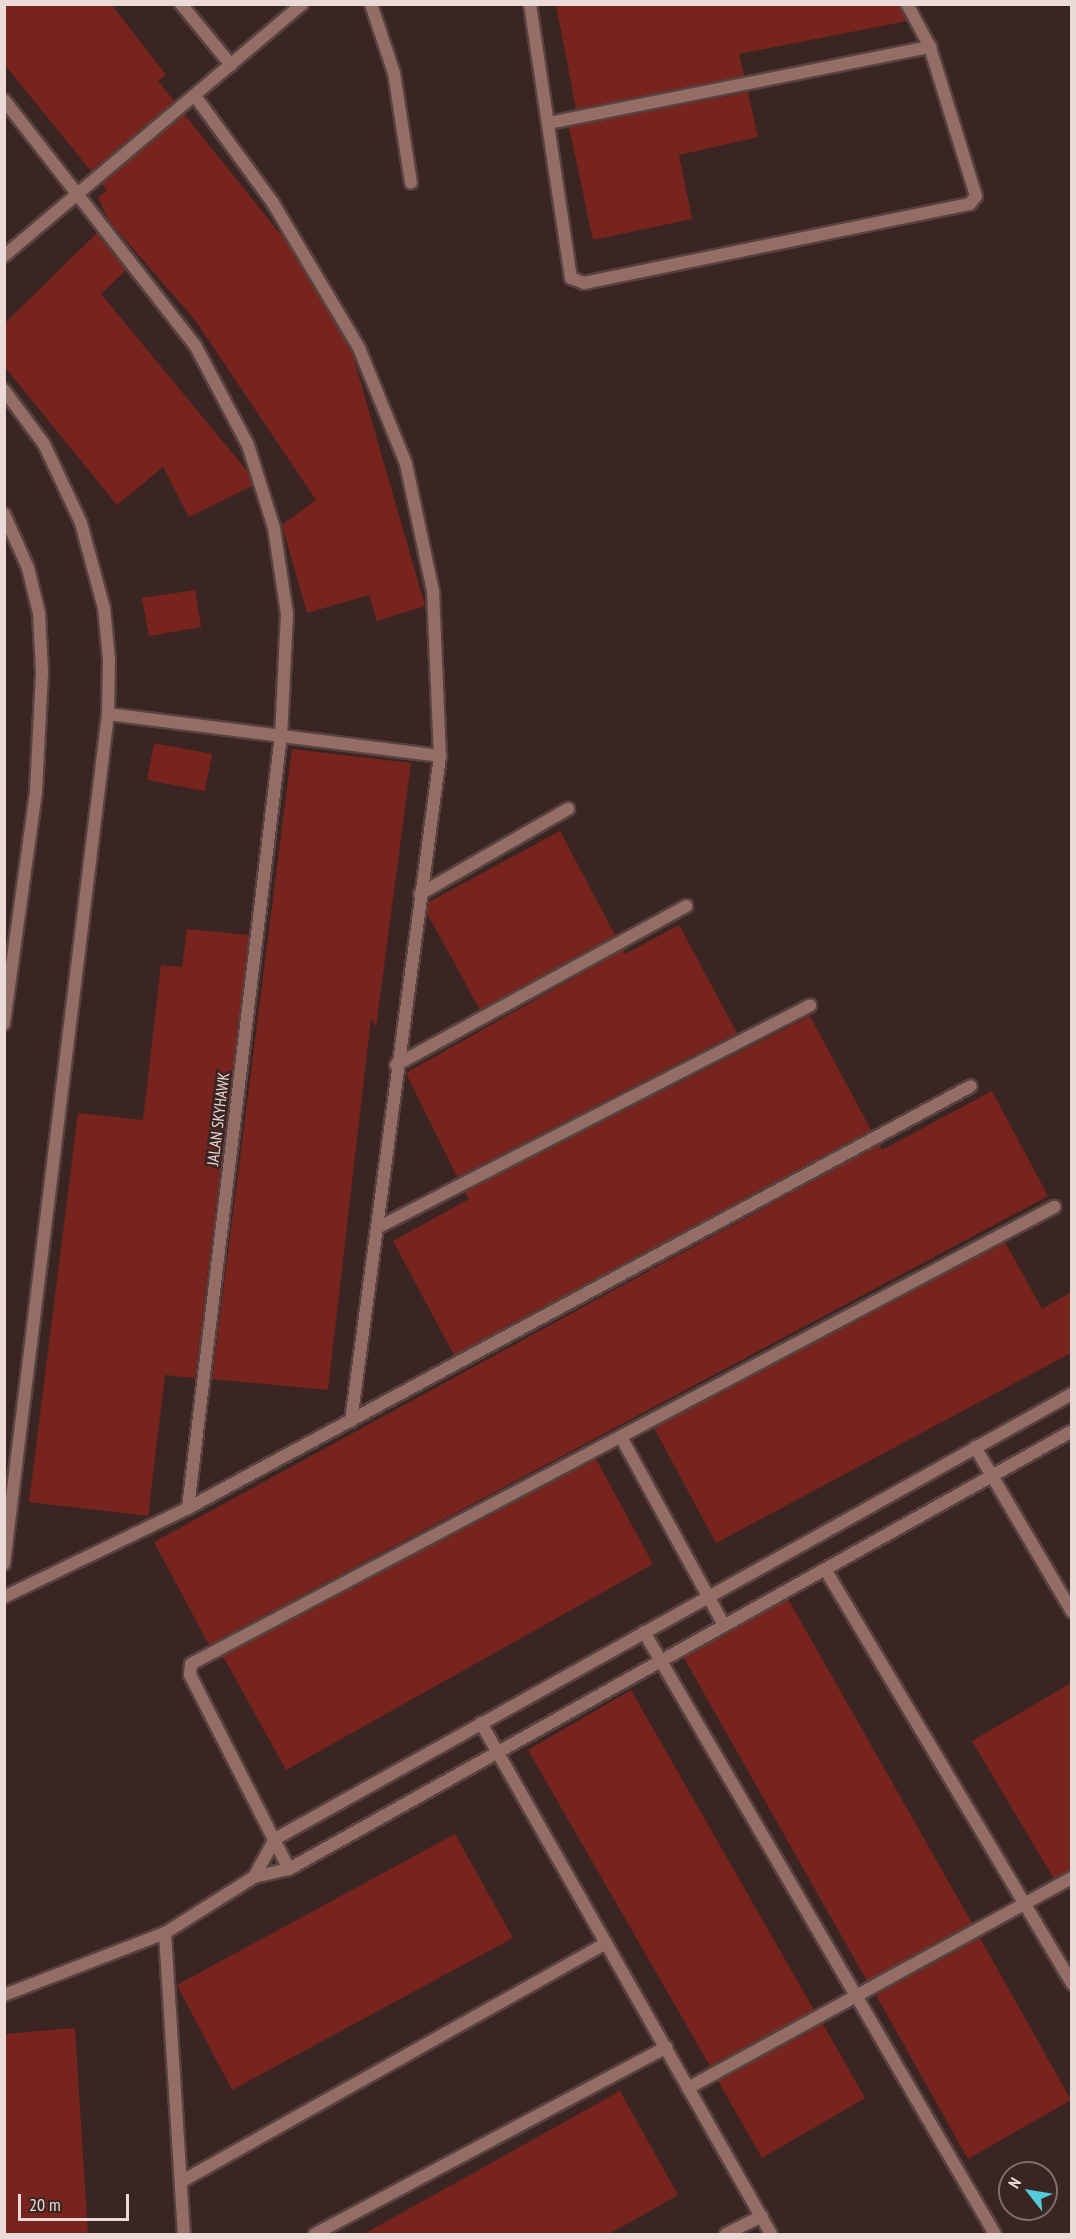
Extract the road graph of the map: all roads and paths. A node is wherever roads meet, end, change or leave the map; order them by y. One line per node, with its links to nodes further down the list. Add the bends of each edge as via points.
1 (181, 4): 7 (street)
2 (302, 4): 7 (street)
3 (371, 4): 11 (street, via 394,73)
4 (530, 4): 10 (street)
5 (907, 4): 6 (street)
6 (930, 47): 10 (street); 10 (street, via 976,196 970,204 584,283 572,278)
7 (231, 65): 8 (street)
8 (195, 96): 12 (street); 18 (street, via 325,284 358,348 406,464 433,591)
9 (4, 99): 12 (street, JALAN SKYHAWK)
10 (549, 123)
11 (411, 183)
12 (81, 192): 13 (street); 17 (street, JALAN SKYHAWK, via 195,345 248,445 274,528 287,614)
13 (4, 256)
14 (4, 390): 16 (street, via 44,444 81,523 104,608)
15 (4, 514): 23 (street, via 31,579 42,673 36,792)
16 (108, 714): 17 (street); 35 (street)
17 (281, 735): 18 (street); 34 (street, JALAN SKYHAWK)
18 (440, 756): 20 (street)
19 (568, 809): 20 (street)
20 (420, 894): 24 (street)
21 (686, 906): 24 (street)
22 (810, 1005): 27 (street)
23 (4, 1024)
24 (396, 1065): 27 (street)
25 (971, 1086): 29 (street)
26 (1054, 1207): 31 (street)
27 (377, 1228): 29 (street)
28 (1071, 1394): 32 (street)
29 (351, 1421): 34 (street)
30 (1071, 1431): 33 (street)
31 (622, 1439): 38 (street); 45 (street, via 191,1664 190,1675)
32 (975, 1447): 33 (street); 38 (street)
33 (992, 1475): 36 (street); 39 (street)
34 (188, 1508): 37 (street)
35 (4, 1564)
36 (825, 1569): 40 (street); 49 (street)
37 (4, 1597)
38 (707, 1597): 40 (street); 41 (street)
39 (1071, 1612)
40 (724, 1625): 42 (street)
41 (644, 1632): 42 (street); 43 (street)
42 (661, 1660): 44 (street); 54 (street)
43 (481, 1723): 44 (street); 45 (street)
44 (496, 1753): 46 (street); 51 (street)
45 (275, 1839): 46 (street); 47 (street)
46 (289, 1869): 47 (street)
47 (254, 1877): 50 (street)
48 (1071, 1878): 49 (street)
49 (1025, 1904): 52 (street); 54 (street)
50 (165, 1933): 53 (street); 57 (street)
51 (606, 1943): 55 (street); 57 (street)
52 (1071, 1984)
53 (4, 1995)
54 (856, 1996): 56 (street); 63 (street)
55 (666, 2047): 56 (street); 60 (street)
56 (688, 2088): 58 (street)
57 (184, 2180): 59 (street)
58 (762, 2216): 61 (street); 62 (street)
59 (184, 2235)
60 (315, 2235)
61 (726, 2235)
62 (771, 2235)
63 (995, 2235)

